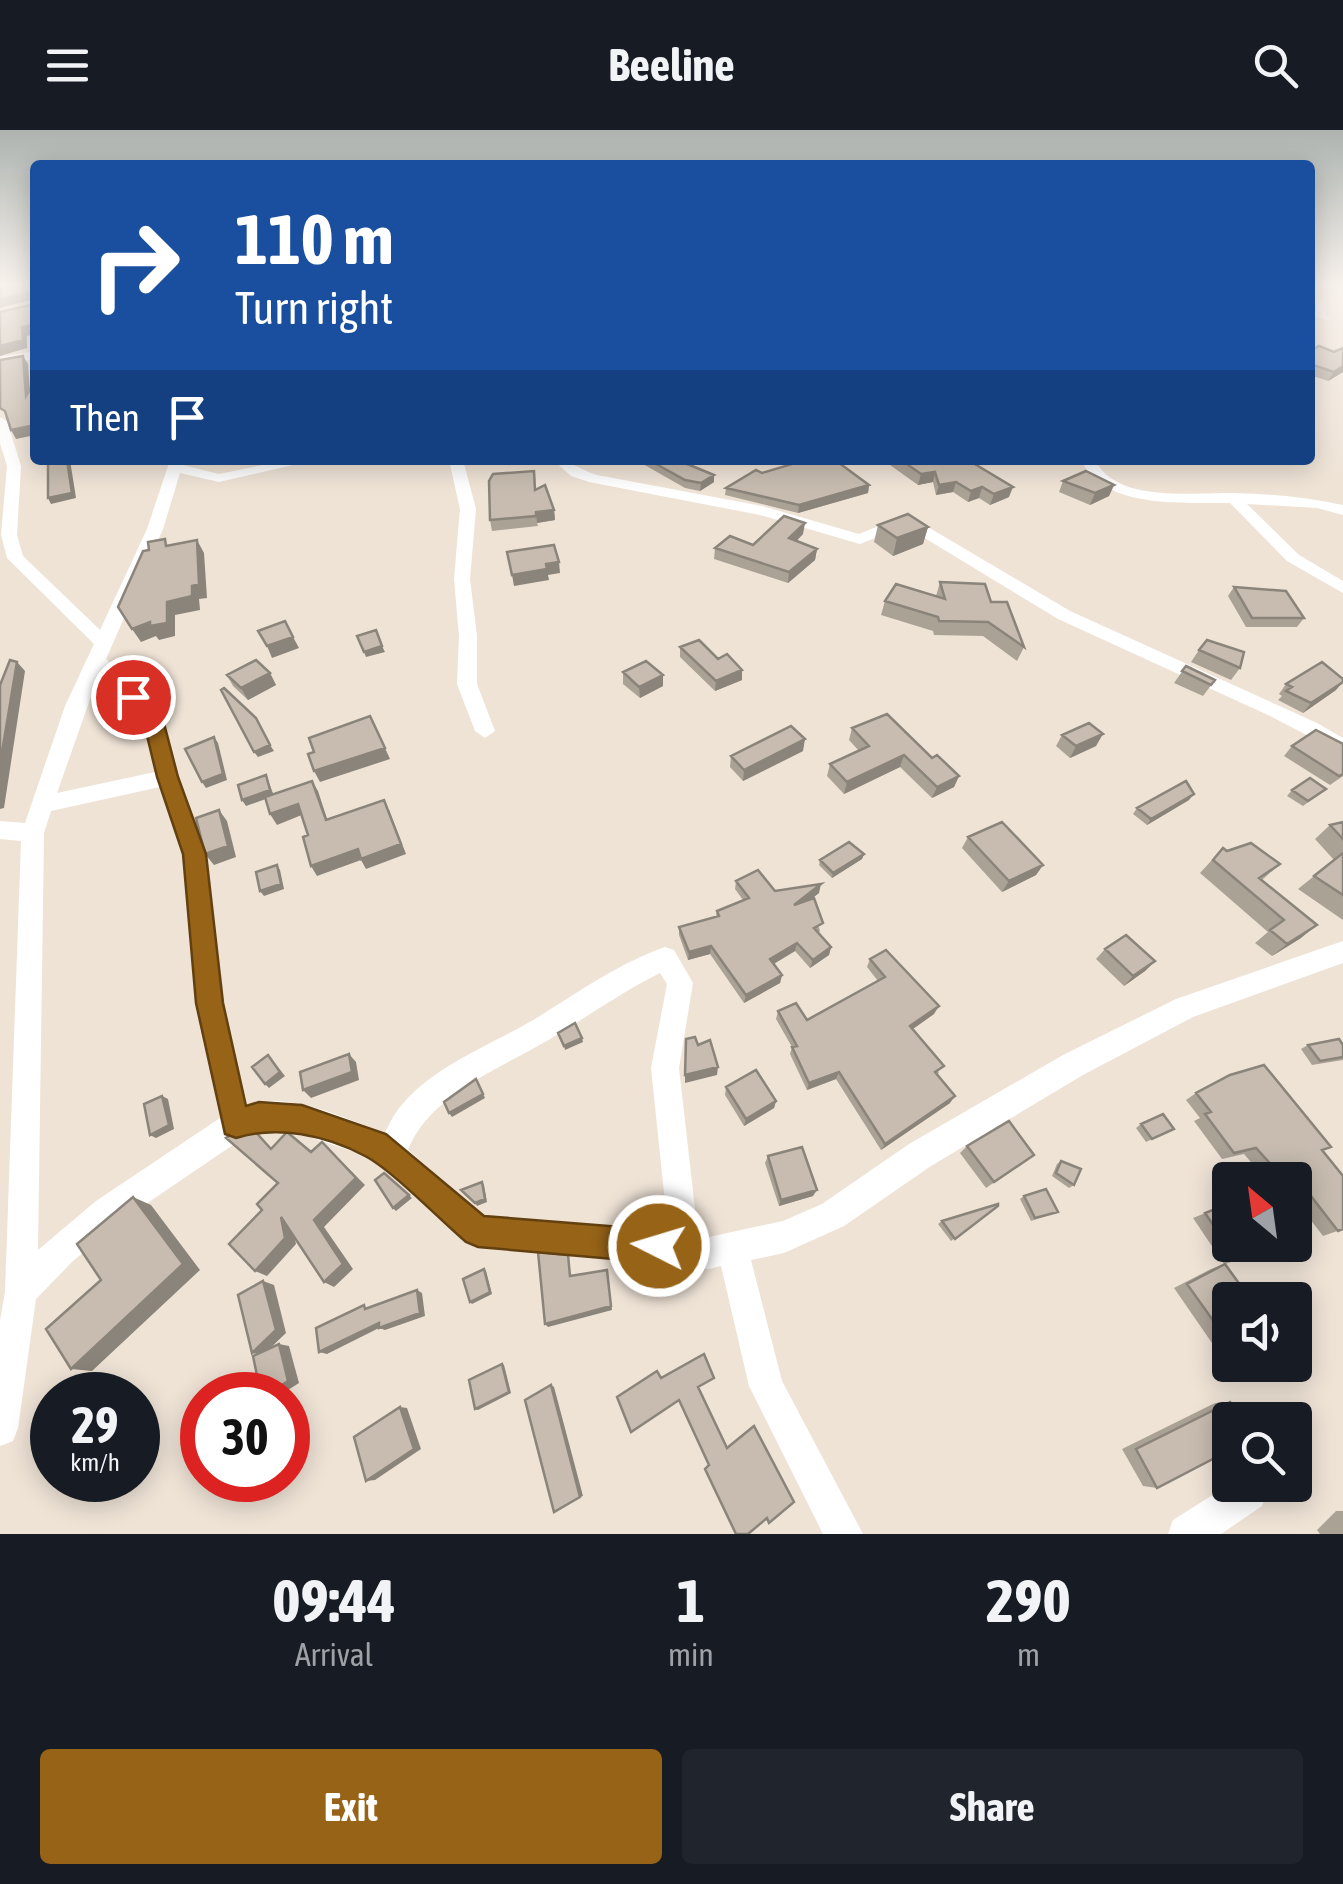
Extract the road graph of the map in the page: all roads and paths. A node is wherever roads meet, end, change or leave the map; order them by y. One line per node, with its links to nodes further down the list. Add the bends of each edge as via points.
1 (30, 356): 2 (street)
2 (0, 362)
3 (0, 422): 13 (street, via 14,466 8,535 15,558)
4 (175, 465): 13 (street, via 155,528)
5 (182, 465): 6 (street, via 220,478)
6 (284, 465)
7 (457, 465): 14 (street, via 468,509 462,579 467,684)
8 (566, 465): 15 (street, via 594,480 762,511 860,539 906,520 922,525 1062,614 1290,714)
9 (1091, 465): 10 (street, via 1100,479 1133,492)
10 (1232, 497): 11 (street, via 1295,499); 12 (street, via 1293,558)
11 (1343, 510)
12 (1343, 588)
13 (98, 651): 16 (street, via 152,716); 17 (street)
14 (485, 731)
15 (1343, 747)
16 (167, 777): 17 (street); 21 (street, via 194,854 210,1003)
17 (42, 805): 19 (street)
18 (0, 830): 19 (street)
19 (34, 833): 25 (street)
20 (1343, 952): 23 (street, via 1184,1008 920,1154 833,1215 784,1237)
21 (236, 1124): 22 (street, via 259,1116 302,1119); 25 (street, via 103,1216 42,1265)
22 (384, 1148): 24 (street, via 478,1231); 24 (street, via 394,1146 407,1118 470,1069 664,958 680,983 665,1068 680,1218)
23 (732, 1246): 24 (street); 28 (street, via 766,1386)
24 (696, 1250)
25 (21, 1292): 26 (street)
26 (0, 1428)
27 (1235, 1502): 29 (street)
28 (844, 1534)
29 (1187, 1534)

